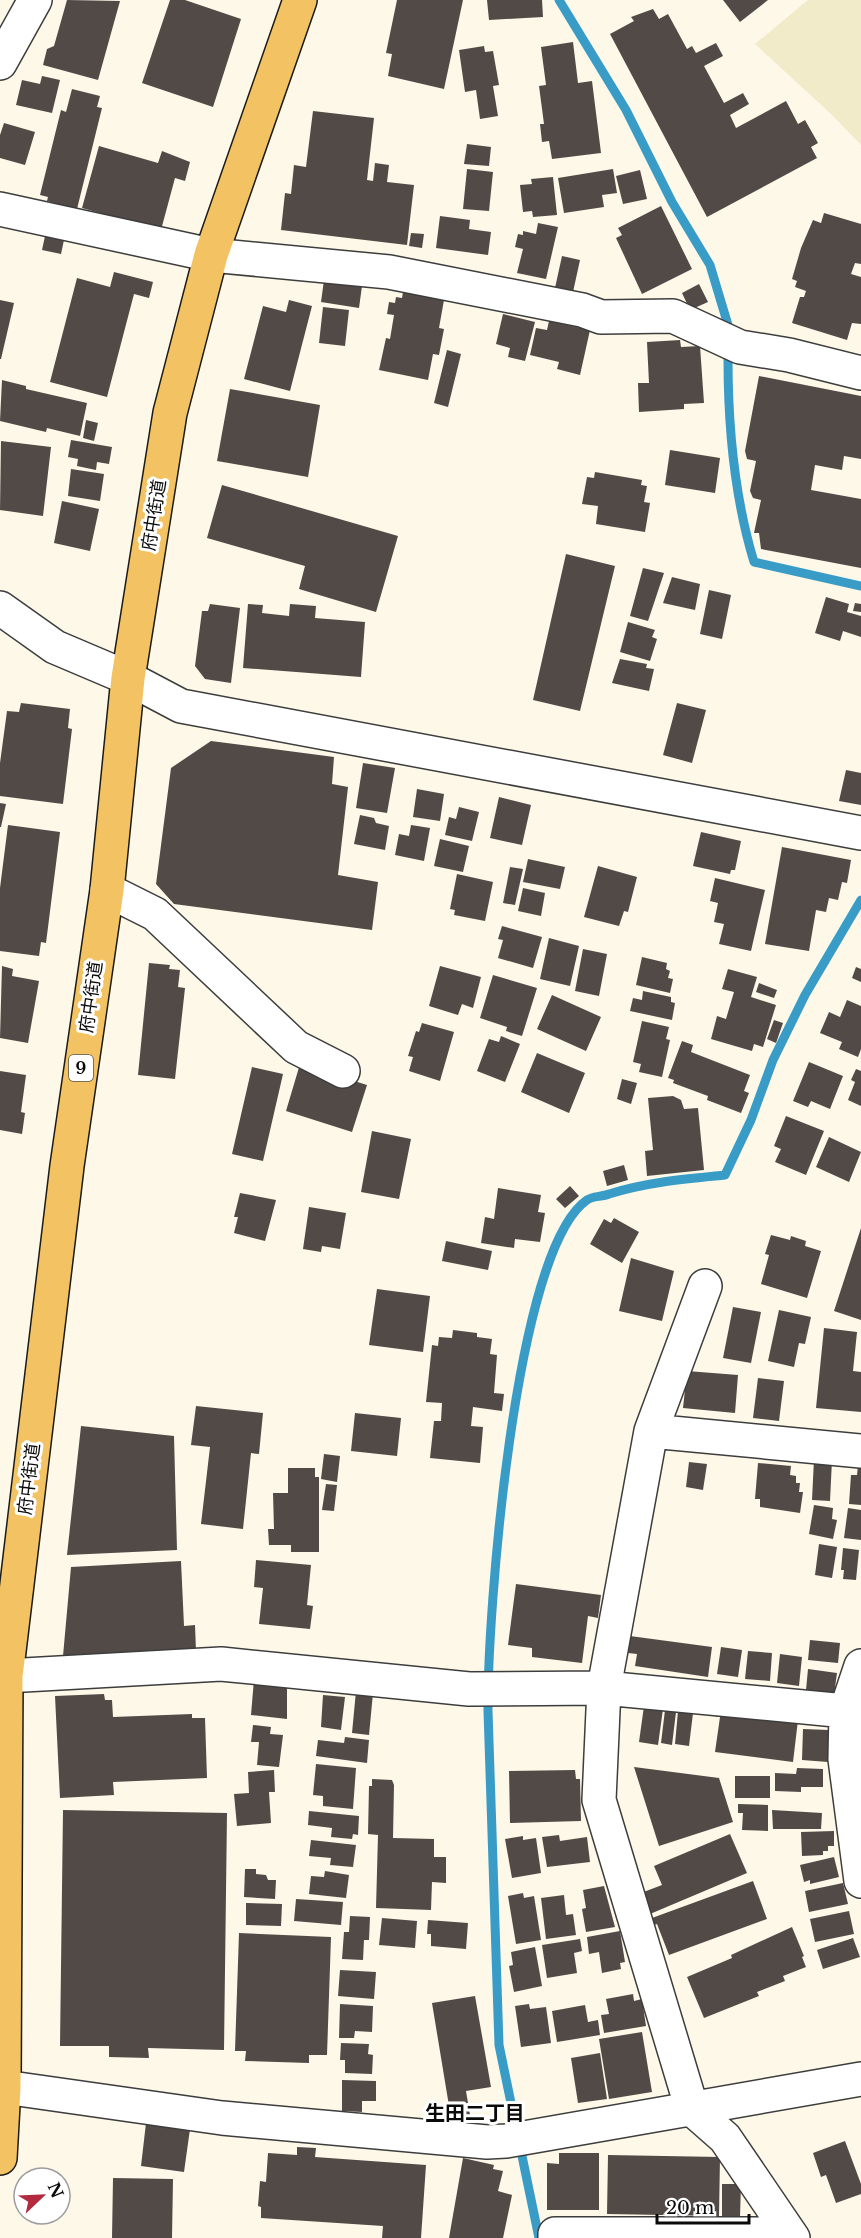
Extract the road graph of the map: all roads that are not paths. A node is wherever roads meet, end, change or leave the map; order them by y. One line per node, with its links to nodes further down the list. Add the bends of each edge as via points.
1 (35, 0): 3 (street)
2 (300, 0): 5 (main road, 府中街道 / 9)
3 (0, 63)
4 (0, 209): 5 (street)
5 (211, 255): 6 (street, via 389,272 601,317 674,316 740,347); 8 (main road, 府中街道 / 9, via 170,413)
6 (861, 373)
7 (0, 608): 8 (street, via 55,647)
8 (128, 678): 9 (street, via 182,706); 10 (main road, 府中街道 / 9)
9 (861, 833)
10 (107, 890): 11 (street, via 155,914 296,1047); 17 (main road, 府中街道 / 9, via 67,1166)
11 (343, 1071)
12 (705, 1286): 13 (street)
13 (651, 1431): 14 (street); 16 (street)
14 (861, 1451)
15 (861, 1666): 18 (street)
16 (604, 1688): 17 (street, via 469,1689 221,1664); 18 (street); 22 (street, via 599,1800)
17 (3, 1691): 21 (main road, 府中街道 / 9)
18 (846, 1711): 19 (street, via 845,1759)
19 (861, 1881)
20 (861, 2079): 22 (street)
21 (4, 2086): 22 (street, via 222,2118 487,2142); 23 (main road, 府中街道 / 9)
22 (692, 2109): 25 (street, via 725,2138)
23 (0, 2153): 24 (main road, 府中街道 / 9)
24 (0, 2158)
25 (791, 2236): 26 (street, via 555,2234)
26 (555, 2238)

